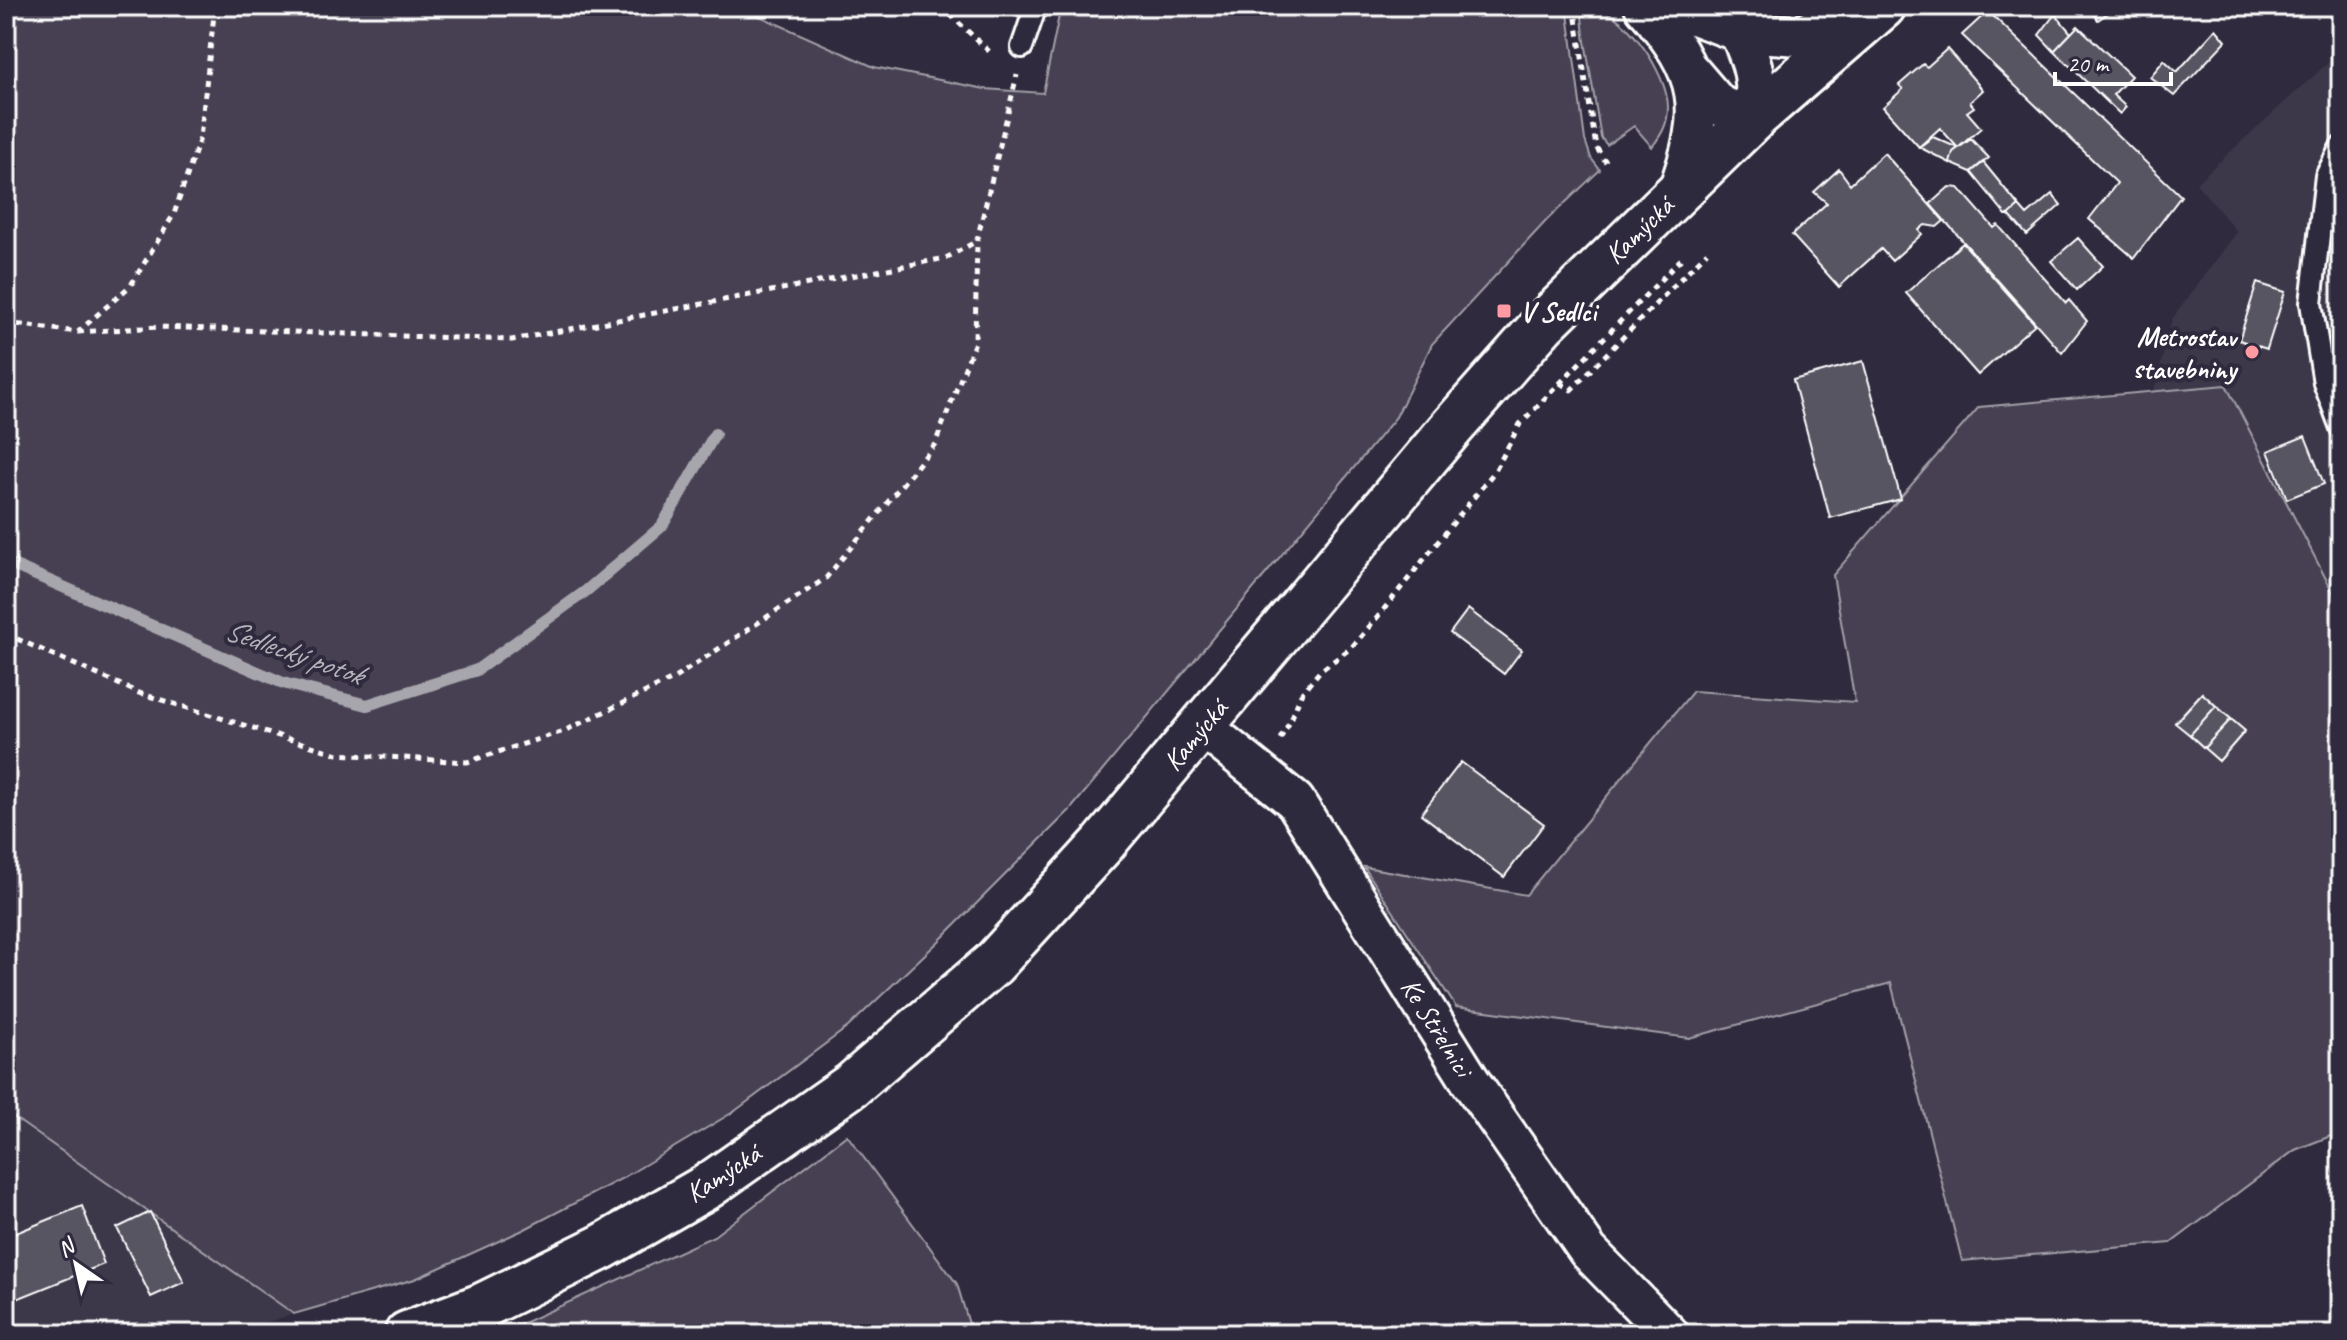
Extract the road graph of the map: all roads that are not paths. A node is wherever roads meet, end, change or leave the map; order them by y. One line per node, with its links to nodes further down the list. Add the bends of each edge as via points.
1 (1036, 6): 7 (lane)
2 (1644, 6): 8 (street)
3 (1670, 6): 6 (street)
4 (1858, 6): 6 (street, via 1800,36)
5 (1883, 6): 9 (main road, Kamýcká)
6 (1739, 32): 9 (street, via 1757,79)
7 (1022, 47)
8 (1690, 71): 9 (street, via 1720,106); 11 (street, via 1697,114 1691,155)
9 (1755, 117): 11 (main road, Kamýcká)
10 (2341, 147): 12 (lane, via 2326,176 2311,303 2324,383)
11 (1677, 193): 13 (main road, Kamýcká, via 1544,323)
12 (2341, 428)
13 (1203, 727): 14 (main road, Kamýcká, via 993,964 852,1085 708,1186 602,1247 482,1306); 15 (street, Ke Střelnici, via 1295,801 1471,1082 1588,1251)
14 (407, 1334)
15 (1669, 1334)

